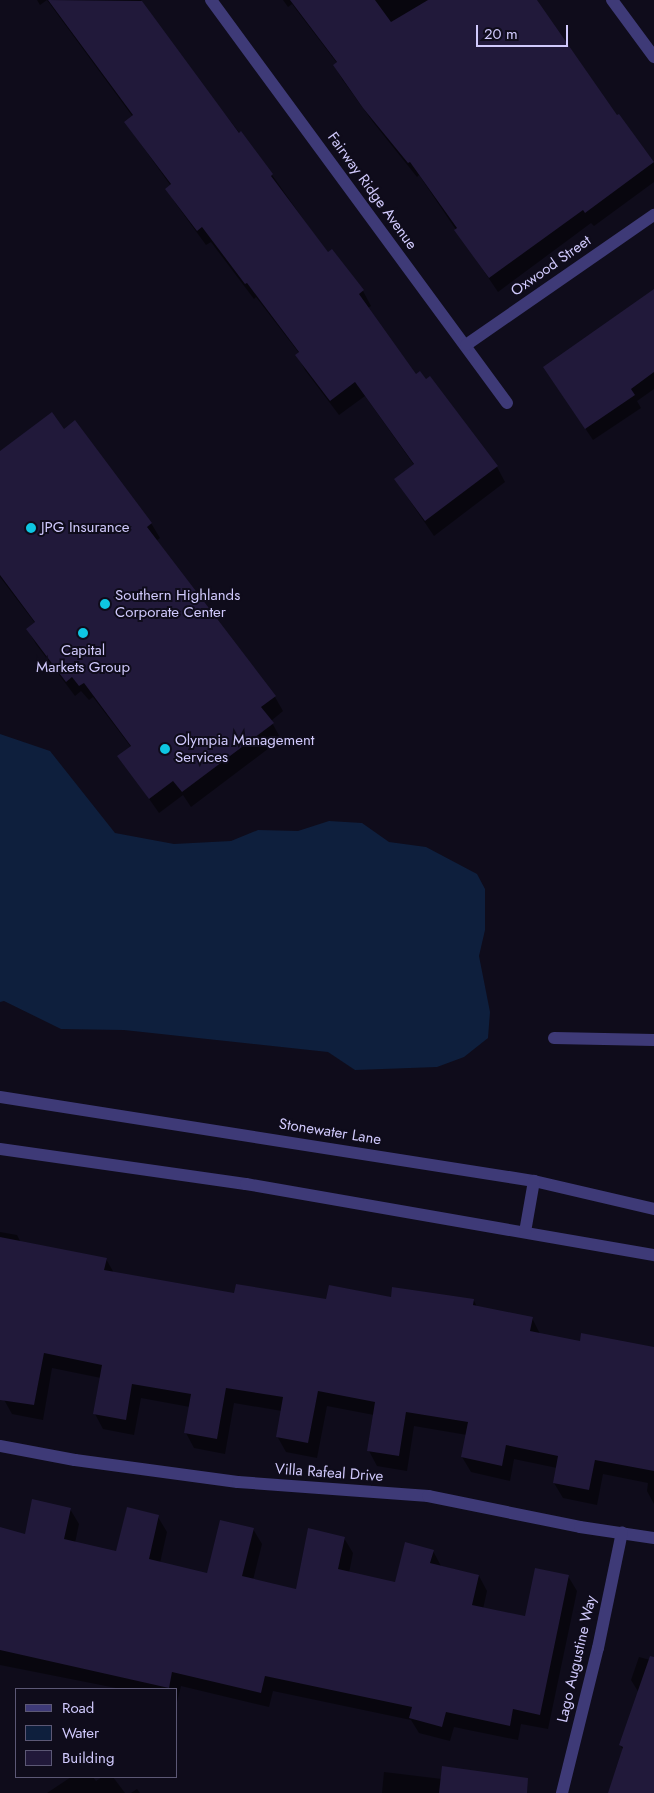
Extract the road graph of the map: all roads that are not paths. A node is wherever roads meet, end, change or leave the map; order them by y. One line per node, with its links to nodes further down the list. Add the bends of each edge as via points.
1 (211, 0): 5 (street, Fairway Ridge Avenue)
2 (612, 0): 3 (street)
3 (654, 57)
4 (654, 215): 5 (street, Oxwood Street)
5 (466, 345): 6 (street, Fairway Ridge Avenue)
6 (507, 403)
7 (554, 1038): 8 (street)
8 (654, 1040)
9 (0, 1097): 11 (street, Stonewater Lane)
10 (0, 1149): 13 (street, via 246,1184)
11 (534, 1181): 12 (street, Stonewater Lane); 13 (street)
12 (654, 1209)
13 (525, 1232): 14 (street)
14 (654, 1254)
15 (0, 1446): 16 (street, Villa Rafeal Drive, via 74,1460 238,1482 428,1496 580,1527)
16 (622, 1532): 17 (street, Villa Rafeal Drive); 18 (street, Lago Augustine Way, via 598,1648)
17 (654, 1538)
18 (562, 1793)

